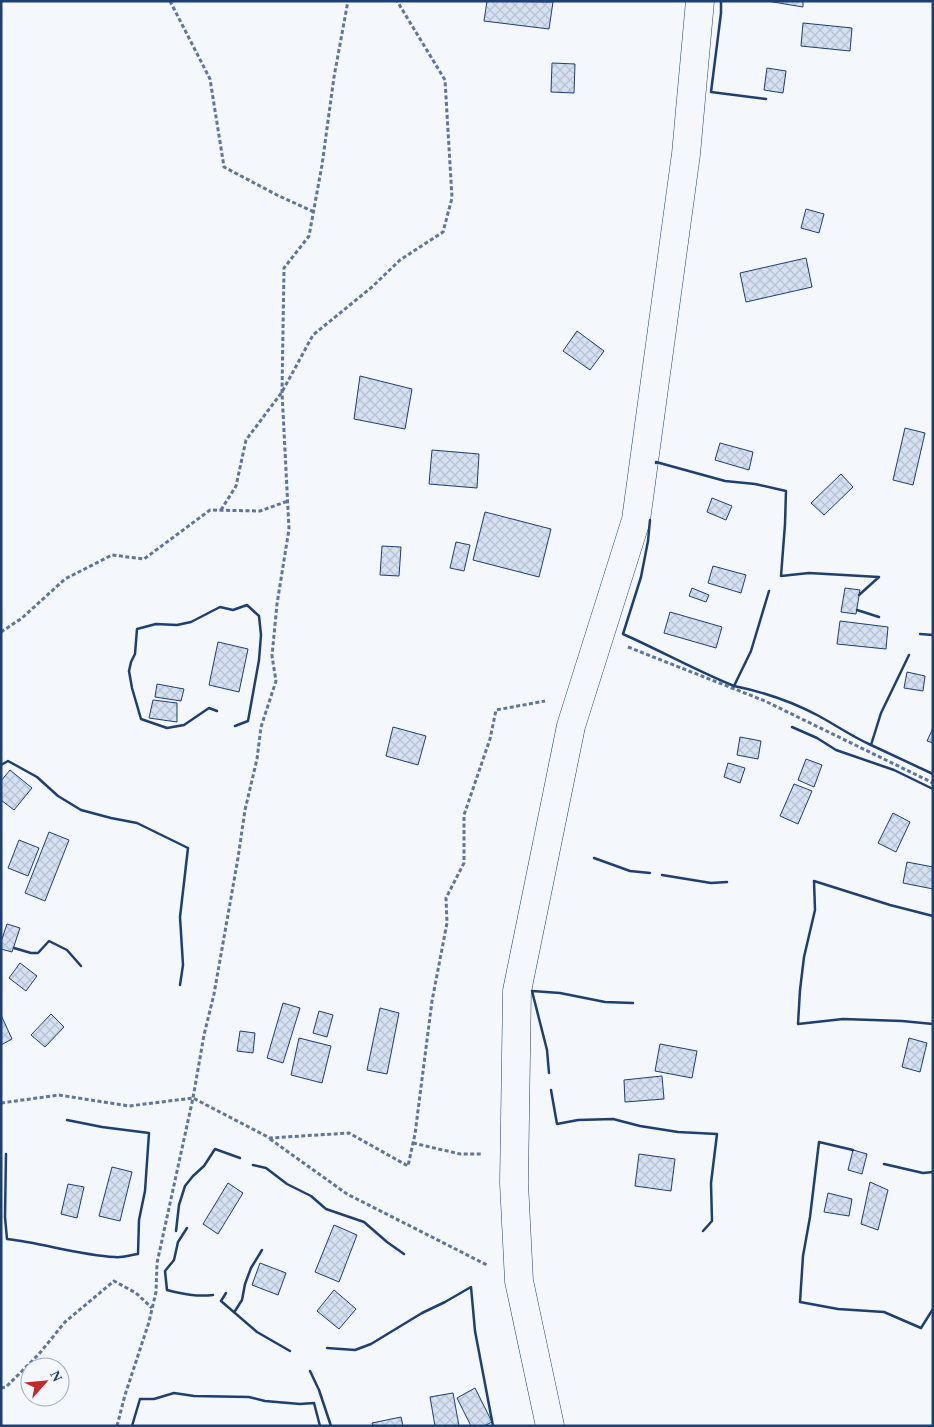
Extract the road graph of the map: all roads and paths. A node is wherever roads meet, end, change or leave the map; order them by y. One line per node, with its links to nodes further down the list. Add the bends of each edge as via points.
1 (170, 1): 5 (path, via 210,79 224,167)
2 (348, 1): 5 (path)
3 (397, 1): 6 (path, via 445,80 452,198 443,232 400,260 313,335)
4 (700, 1): 10 (main road, via 686,154 636,520)
5 (314, 212): 6 (path, via 309,236 284,268)
6 (282, 392): 7 (path); 8 (path, via 246,440 236,486)
7 (288, 501): 8 (path, via 260,511); 13 (path, via 289,529 272,656 276,681 261,727 232,898)
8 (221, 510): 9 (path, via 210,510 144,559 112,555 65,579 22,618)
9 (1, 632)
10 (599, 636): 11 (main road); 12 (path, via 765,701)
11 (580, 696): 16 (path, via 496,710 490,740 464,815 464,863 446,898 447,923 432,1001); 17 (main road, via 516,991)
12 (933, 783)
13 (192, 1098): 14 (path, via 129,1106 58,1095); 15 (path); 19 (path, via 157,1263)
14 (1, 1103)
15 (270, 1138): 16 (path, via 349,1133 408,1166); 18 (path, via 347,1194)
16 (412, 1143): 17 (path, via 460,1154)
17 (514, 1154): 18 (main road)
18 (519, 1281): 22 (main road)
19 (152, 1308): 20 (path, via 136,1293 114,1281 65,1322 39,1354 6,1387); 21 (path)
20 (1, 1388)
21 (117, 1426)
22 (550, 1426)

